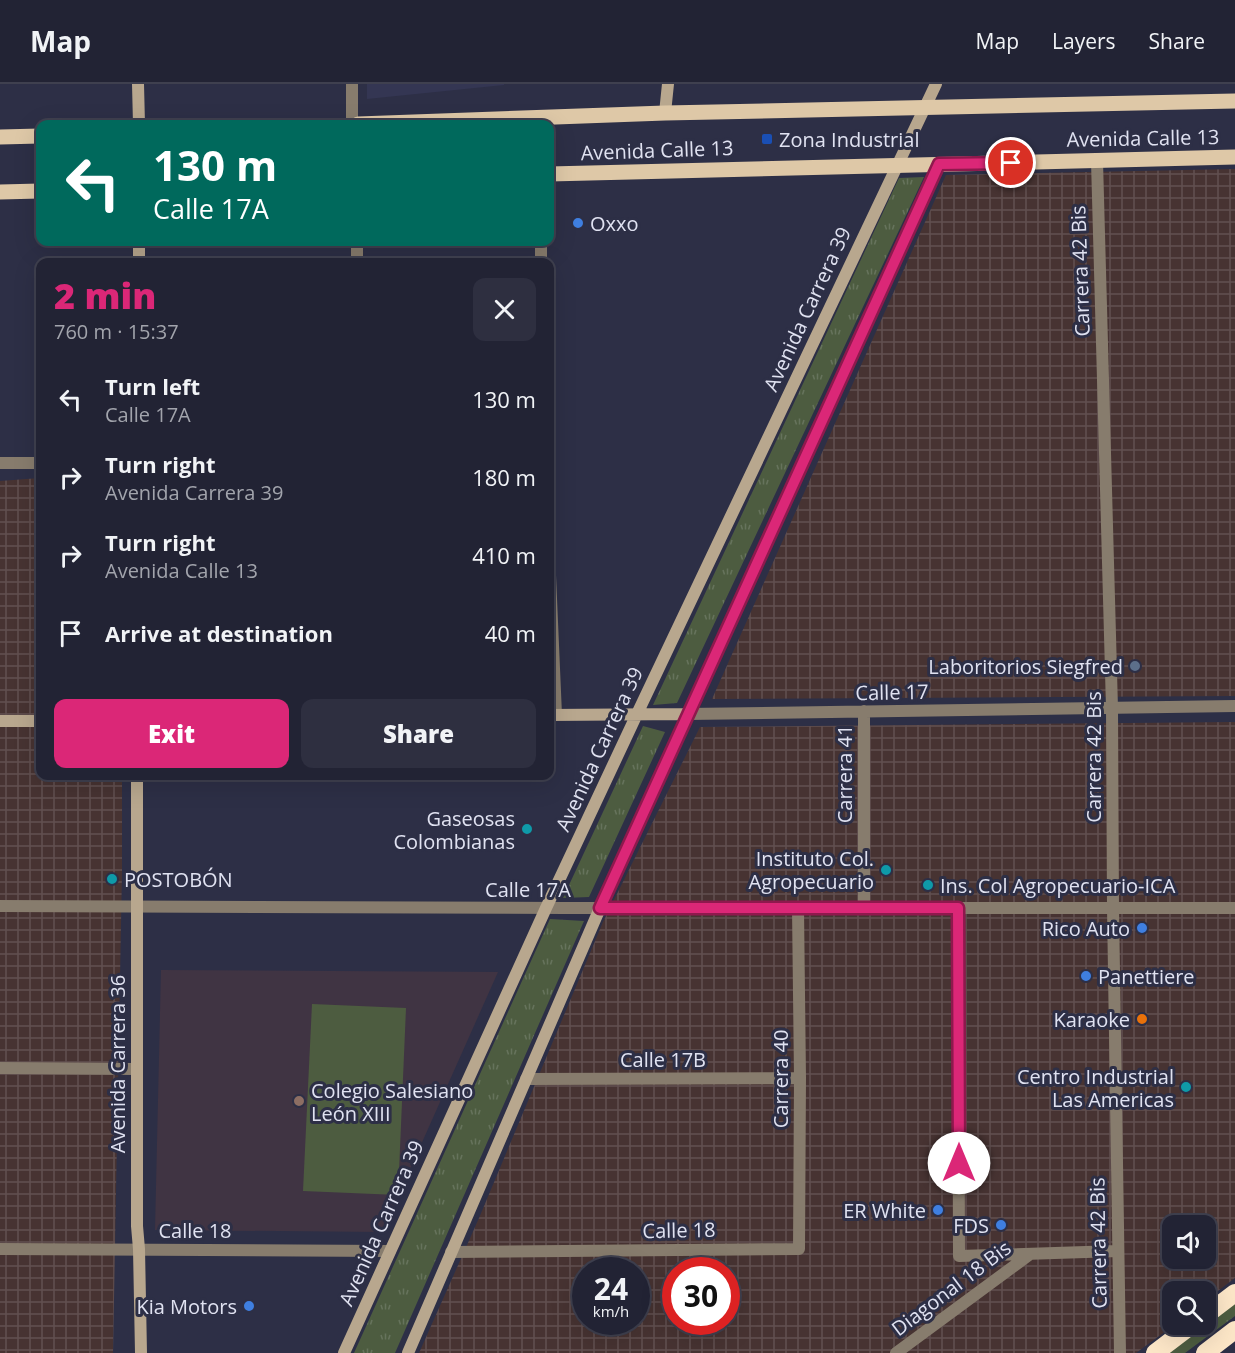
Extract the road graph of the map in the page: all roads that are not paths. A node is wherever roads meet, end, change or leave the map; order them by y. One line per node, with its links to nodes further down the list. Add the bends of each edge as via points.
1 (138, 84): 8 (street)
2 (352, 84): 9 (street)
3 (668, 84): 7 (street)
4 (936, 84): 6 (street, Avenida Carrera 39)
5 (1235, 101): 6 (main road, Avenida Calle 13)
6 (926, 107): 7 (main road, Avenida Calle 13); 16 (street, Avenida Carrera 39)
7 (665, 113): 10 (main road, Avenida Calle 13)
8 (139, 120)
9 (352, 120)
10 (470, 120)
11 (36, 136): 12 (main road)
12 (0, 137)
13 (1235, 157): 14 (main road, Avenida Calle 13)
14 (1097, 161): 15 (main road, Avenida Calle 13); 23 (street, Carrera 42 Bis)
15 (939, 164): 16 (main road, Avenida Calle 13); 26 (street)
16 (897, 165): 17 (main road, Avenida Calle 13); 25 (street, Avenida Carrera 39)
17 (554, 174)
18 (36, 191): 19 (main road)
19 (0, 192)
20 (36, 462): 21 (street)
21 (0, 463)
22 (1235, 706): 23 (street, Calle 17)
23 (1112, 708): 24 (street, Calle 17); 38 (street, Carrera 42 Bis)
24 (864, 711): 26 (street, Calle 17); 36 (street, Carrera 41)
25 (637, 714): 26 (street, Calle 17); 27 (street, Calle 17); 33 (street, Avenida Carrera 39)
26 (687, 714): 34 (street)
27 (554, 715)
28 (0, 721): 29 (street)
29 (36, 721)
30 (137, 780): 32 (street, Avenida Carrera 36)
31 (0, 906): 32 (street, Calle 17A)
32 (136, 906): 33 (street, Calle 17A); 41 (street, Avenida Carrera 36)
33 (546, 908): 34 (street, Calle 17A); 47 (street, Avenida Carrera 39)
34 (600, 908): 35 (street, Calle 17A); 43 (street)
35 (798, 908): 36 (street, Calle 17A); 42 (street, Carrera 40)
36 (864, 908): 37 (street, Calle 17A)
37 (958, 908): 38 (street, Calle 17A); 50 (street, via 959,1256)
38 (1113, 908): 39 (street, Calle 17A); 48 (street, Carrera 42 Bis)
39 (1235, 908)
40 (0, 1068): 41 (street)
41 (136, 1069): 45 (street, Avenida Carrera 36)
42 (800, 1078): 43 (street, Calle 17B); 46 (street, Carrera 40)
43 (526, 1079): 49 (street)
44 (0, 1249): 45 (street, Calle 18)
45 (139, 1249): 47 (street, Calle 18); 55 (street, Avenida Carrera 36)
46 (799, 1249): 49 (street, Calle 18)
47 (390, 1251): 56 (street, Avenida Carrera 39)
48 (1117, 1251): 50 (street); 59 (street, Carrera 42 Bis)
49 (451, 1252): 57 (street)
50 (1029, 1254): 58 (street, Diagonal 18 Bis)
51 (1235, 1293): 52 (highway)
52 (1216, 1307)
53 (1235, 1330): 61 (highway)
54 (1179, 1335): 60 (highway)
55 (141, 1353)
56 (344, 1353)
57 (408, 1353)
58 (896, 1353)
59 (1120, 1353)
60 (1155, 1353)
61 (1205, 1353)

